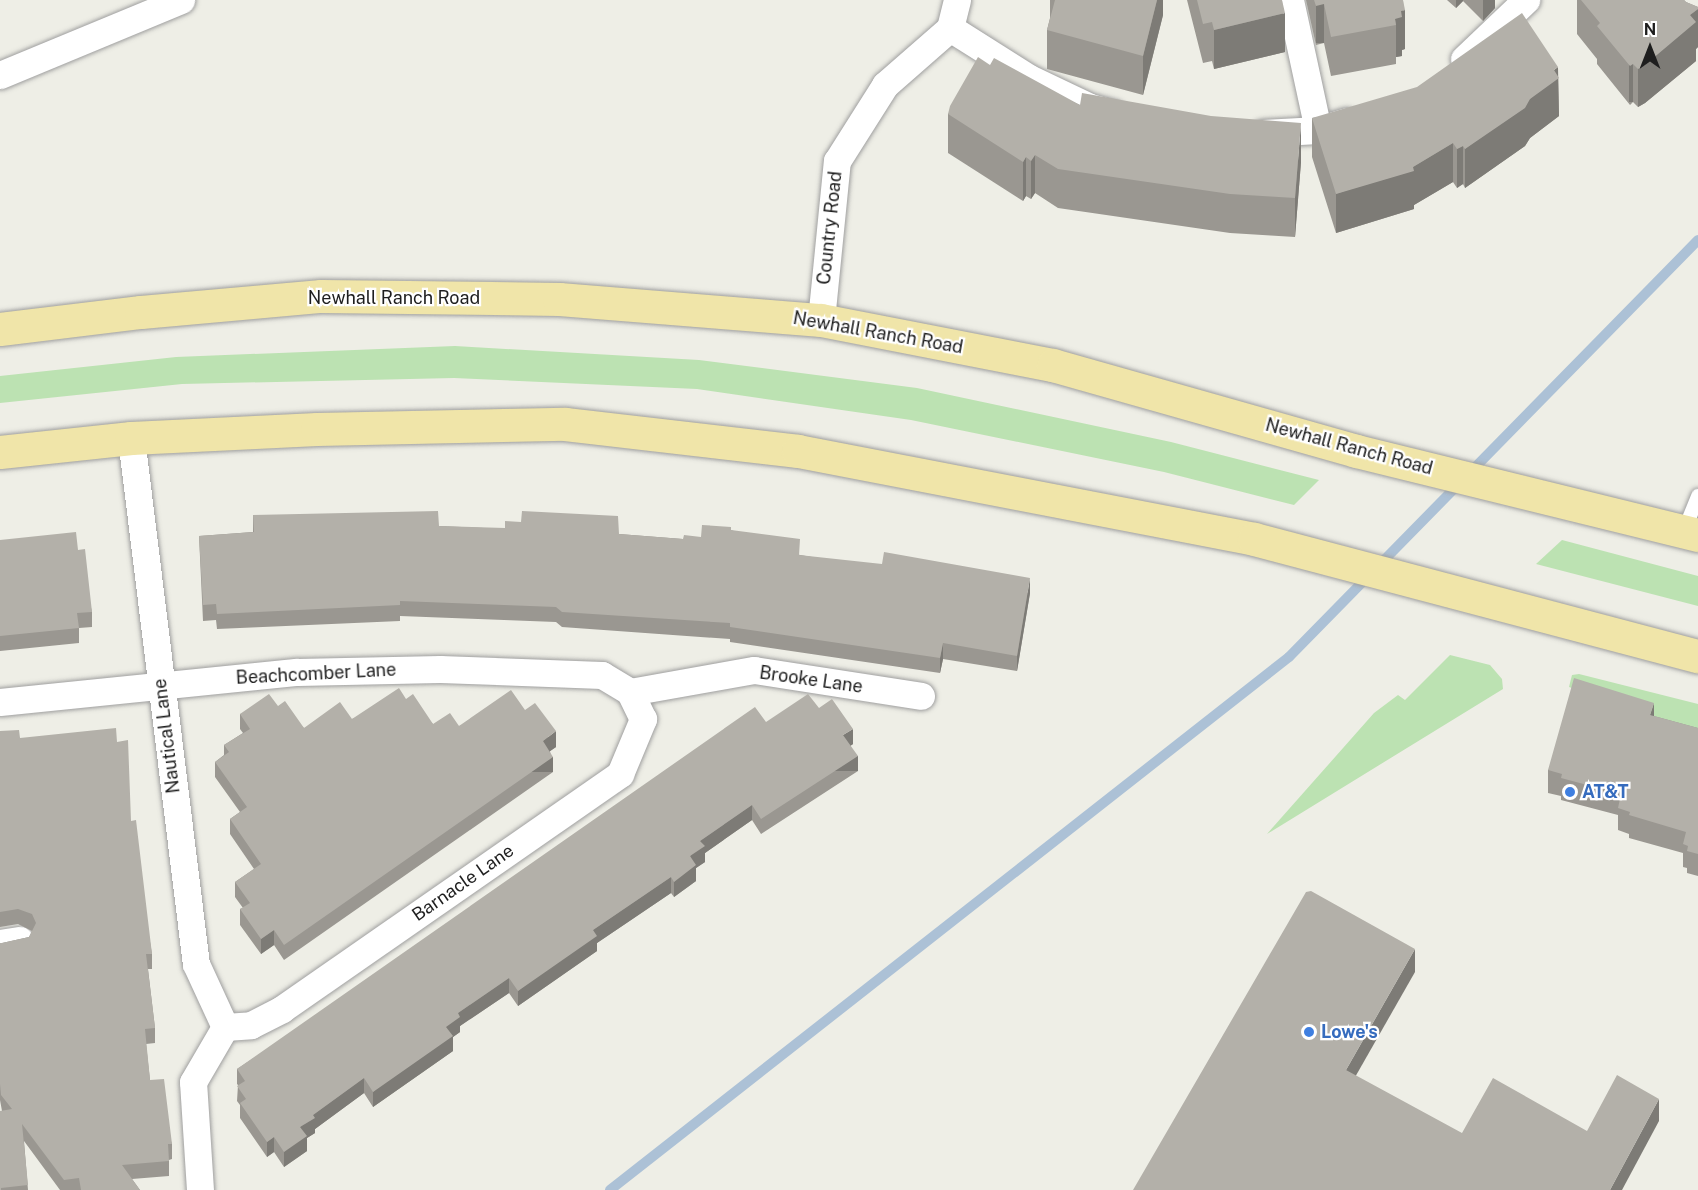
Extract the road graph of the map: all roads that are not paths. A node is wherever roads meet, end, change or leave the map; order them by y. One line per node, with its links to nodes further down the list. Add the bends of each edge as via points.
1 (182, 0): 7 (street)
2 (957, 0): 5 (street)
3 (1290, 0): 10 (street)
4 (1526, 0): 6 (street, via 1472,54)
5 (950, 28): 9 (street, via 1029,78 1090,107); 12 (street, Country Road, via 885,85 837,162)
6 (1444, 74)
7 (0, 75)
8 (1374, 113): 10 (street)
9 (1142, 120)
10 (1318, 130): 11 (street)
11 (1234, 135)
12 (821, 320): 13 (main road, Newhall Ranch Road, via 559,299 321,296); 17 (main road, Newhall Ranch Road, via 1053,365 1356,450)
13 (0, 329)
14 (131, 438): 15 (main road); 18 (main road, via 565,424 798,451 1254,539); 19 (street, Nautical Lane)
15 (0, 452)
16 (1698, 496): 17 (lane)
17 (1691, 533)
18 (1698, 656)
19 (161, 685): 20 (street, Beachcomber Lane, via 297,672 440,669 602,675); 22 (street, Beachcomber Lane); 23 (street, Nautical Lane, via 195,964)
20 (630, 692): 21 (street, Brooke Lane, via 754,670); 23 (street, Barnacle Lane, via 643,719 620,774 282,1009 251,1025)
21 (921, 696)
22 (0, 702)
23 (225, 1028): 24 (street, via 193,1082)
24 (200, 1190)

